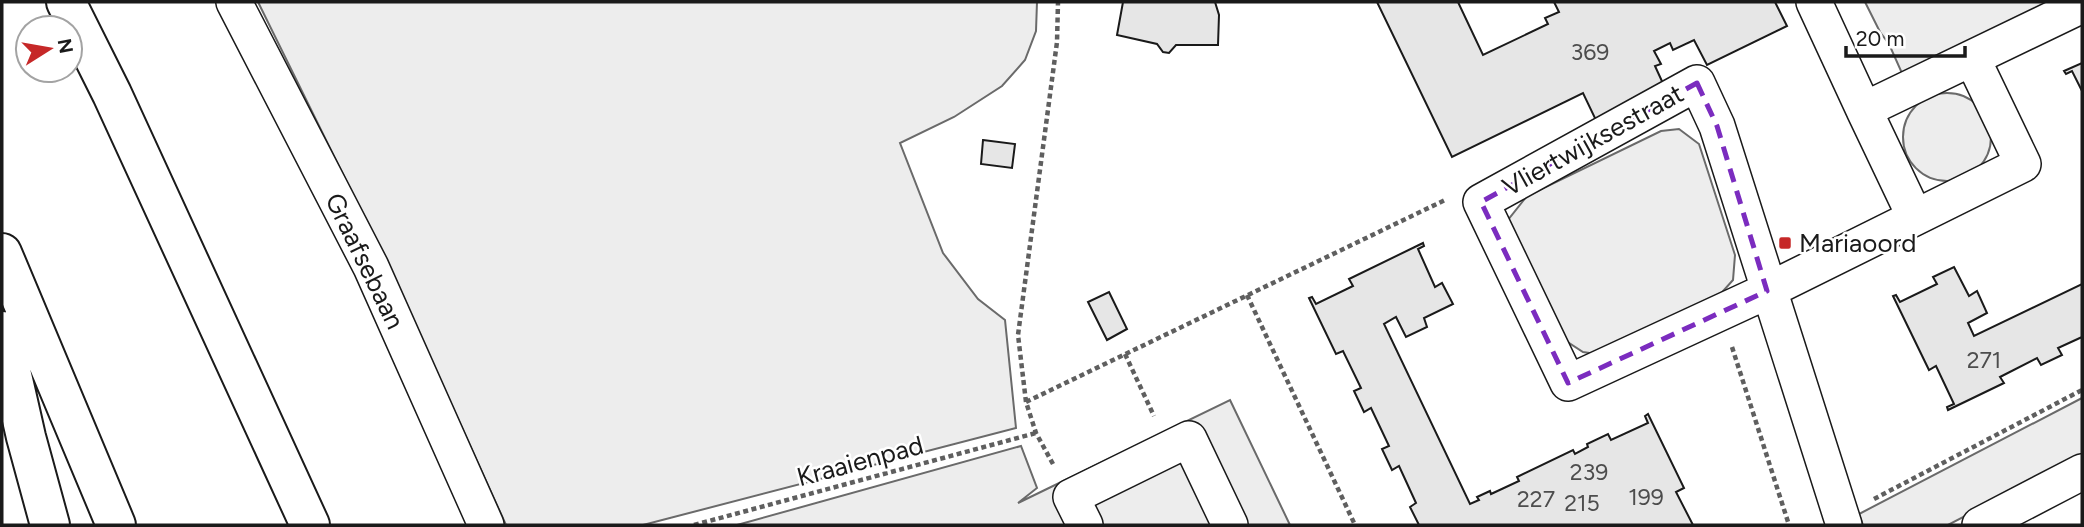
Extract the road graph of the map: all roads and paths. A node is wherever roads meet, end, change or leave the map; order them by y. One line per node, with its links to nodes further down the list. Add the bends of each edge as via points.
1 (66, 2): 25 (highway)
2 (234, 2): 26 (street, Graafsebaan, via 371,267)
3 (1058, 2): 17 (path, via 1057,42 1018,335)
4 (1814, 2): 7 (street)
5 (2082, 5): 6 (street)
6 (1972, 58): 7 (street); 9 (street, via 2023,164)
7 (1864, 110): 9 (street)
8 (1481, 202): 11 (street, Vliertwijksestraat, via 1697,83 1717,127); 12 (path, via 1461,193); 13 (street, Vliertwijksestraat, via 1568,383)
9 (1915, 216): 11 (street)
10 (2, 253): 24 (highway)
11 (1767, 291): 13 (street, Vliertwijksestraat); 22 (street, Vliertwijksestraat)
12 (1247, 295): 15 (path); 29 (path)
13 (1721, 312): 30 (path)
14 (2, 331): 23 (highway)
15 (1125, 354): 17 (path); 19 (path)
16 (2082, 390): 22 (path)
17 (1026, 402): 18 (path)
18 (1035, 433): 21 (path); 27 (path, Kraaienpad)
19 (1169, 449): 21 (street); 28 (street, via 1189,439)
20 (2082, 472): 31 (street)
21 (1079, 511)
22 (1842, 521)
23 (50, 525)
24 (116, 525)
25 (310, 525)
26 (486, 525)
27 (694, 525)
28 (1230, 525)
29 (1355, 525)
30 (1789, 525)
31 (1980, 525)

